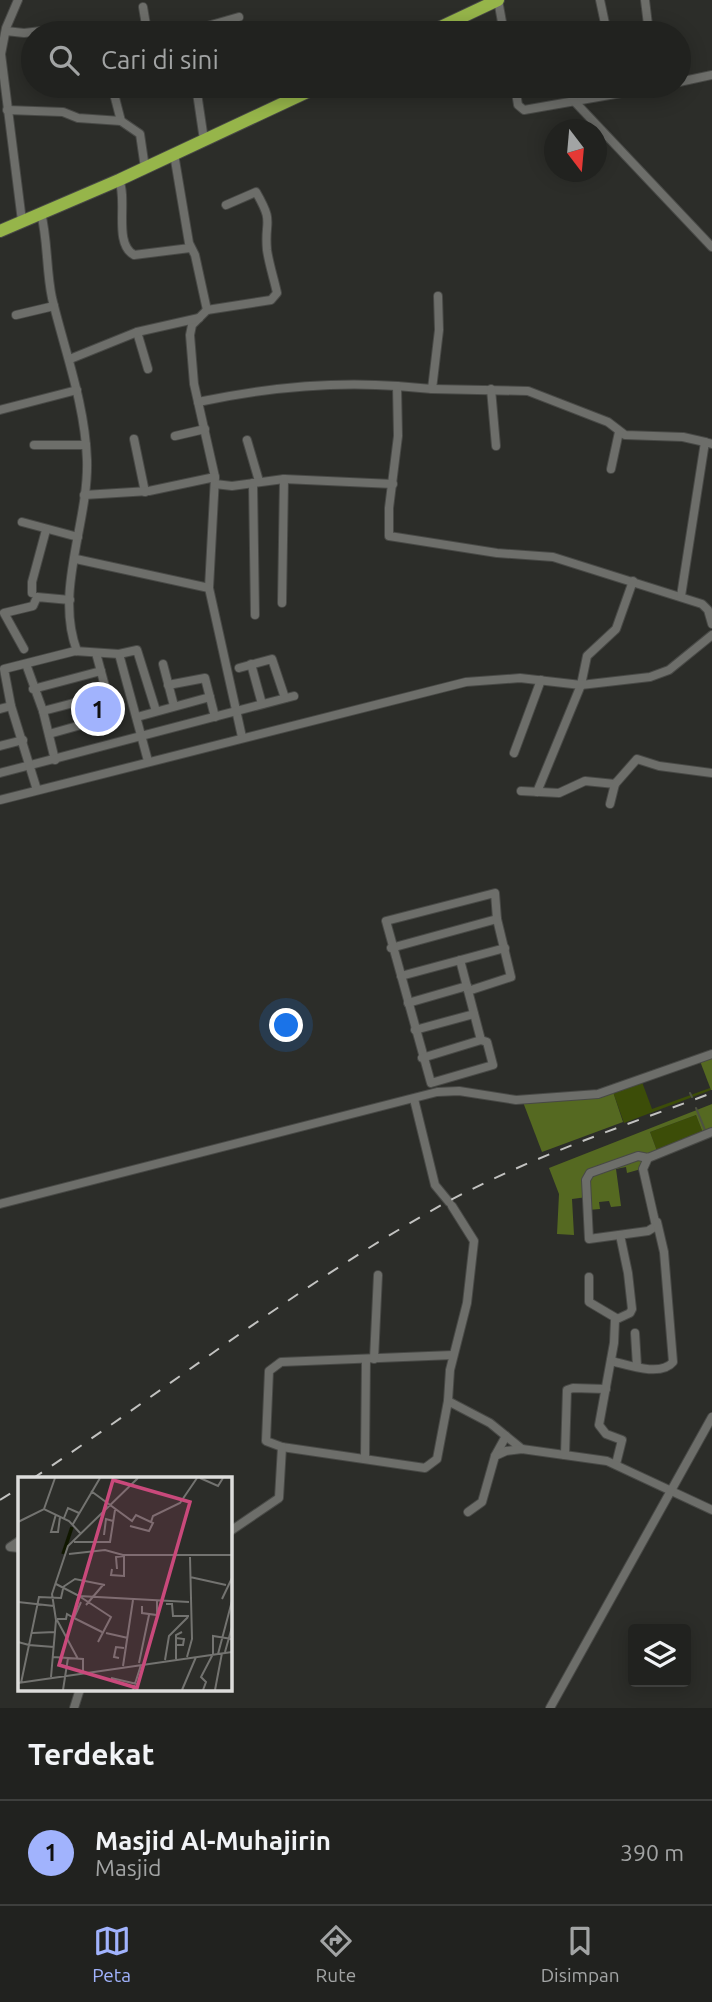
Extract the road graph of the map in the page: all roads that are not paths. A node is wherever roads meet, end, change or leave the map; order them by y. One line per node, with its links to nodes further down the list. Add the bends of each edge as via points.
1 (19, 0): 13 (street)
2 (498, 0): 9 (highway); 10 (street)
3 (600, 0): 11 (street)
4 (645, 0): 12 (street)
5 (143, 7): 7 (street)
6 (239, 17): 8 (street)
7 (145, 21)
8 (226, 21)
9 (453, 21)
10 (502, 21)
11 (604, 21)
12 (648, 21)
13 (4, 28): 14 (street); 23 (street, via 1,54)
14 (21, 33)
15 (712, 75): 16 (street)
16 (691, 79)
17 (115, 98): 24 (street)
18 (198, 98): 25 (street)
19 (294, 98): 25 (highway)
20 (517, 98): 22 (street, via 524,110)
21 (586, 98): 22 (street)
22 (574, 101): 33 (street)
23 (7, 110): 24 (street); 31 (street)
24 (121, 121): 27 (street, via 140,134)
25 (204, 140): 26 (highway)
26 (174, 154): 27 (highway); 34 (street)
27 (145, 168): 28 (highway)
28 (119, 180): 30 (highway); 34 (street, via 128,251 134,255)
29 (226, 205): 37 (street, via 256,192 270,224 267,248 277,293 271,300)
30 (41, 213): 31 (highway); 36 (street)
31 (22, 221): 32 (highway)
32 (0, 231)
33 (712, 247)
34 (190, 248): 37 (street)
35 (438, 296): 44 (street)
36 (54, 306): 38 (street); 41 (street)
37 (207, 310): 39 (street)
38 (16, 315)
39 (199, 318): 40 (street); 47 (street, via 190,335)
40 (137, 332): 41 (street); 42 (street)
41 (70, 359): 46 (street)
42 (148, 369)
43 (397, 386): 44 (street); 47 (street, via 306,386); 62 (street)
44 (432, 389): 45 (street)
45 (491, 389): 50 (street, via 534,393 608,422); 57 (street)
46 (77, 390): 48 (street); 56 (street)
47 (198, 402): 49 (street)
48 (0, 410)
49 (205, 429): 51 (street); 60 (street)
50 (619, 432): 54 (street); 58 (street)
51 (175, 436)
52 (134, 439): 63 (street)
53 (247, 440): 61 (street)
54 (709, 443): 72 (street)
55 (34, 445): 56 (street)
56 (86, 445): 64 (street)
57 (496, 446)
58 (611, 469)
59 (284, 479): 61 (street); 62 (street); 74 (street)
60 (215, 480): 61 (street, via 224,486); 63 (street); 70 (street)
61 (256, 482): 75 (street)
62 (393, 484): 69 (street, via 388,533 392,537 497,554 553,557)
63 (145, 492): 64 (street)
64 (84, 495): 67 (street)
65 (22, 522): 66 (street)
66 (46, 530): 67 (street); 71 (street)
67 (78, 537): 68 (street)
68 (76, 559): 70 (street); 73 (street)
69 (633, 581): 72 (street); 90 (street, via 616,629 589,653)
70 (209, 588): 100 (street)
71 (32, 593)
72 (681, 596): 76 (street, via 704,606)
73 (70, 600): 78 (street, via 36,597 33,606 4,613); 79 (street, via 71,635)
74 (282, 603)
75 (255, 615)
76 (712, 624)
77 (712, 635): 90 (street, via 659,676)
78 (24, 649)
79 (77, 651): 80 (street); 82 (street)
80 (96, 653): 81 (street); 86 (street)
81 (119, 654): 99 (street, via 140,653); 101 (street)
82 (26, 664): 88 (street, via 4,669); 91 (street)
83 (163, 664): 89 (street)
84 (251, 664): 85 (street); 94 (street); 94 (street, via 273,660 289,697)
85 (239, 668)
86 (101, 671): 91 (street); 92 (street)
87 (541, 680): 90 (street); 105 (street, via 466,682); 108 (street)
88 (2, 681): 95 (street)
89 (169, 685): 93 (street, via 203,677); 96 (street)
90 (581, 685): 115 (street)
91 (33, 689): 98 (street)
92 (108, 694): 98 (street); 103 (street, via 112,718)
93 (210, 697): 96 (street); 102 (street)
94 (262, 704): 100 (street)
95 (11, 706): 97 (street); 106 (street)
96 (174, 706): 99 (street)
97 (0, 709)
98 (43, 711): 103 (street)
99 (156, 711): 101 (street)
100 (237, 712): 102 (street); 105 (street)
101 (137, 717): 104 (street)
102 (215, 717): 104 (street)
103 (49, 734): 109 (street)
104 (142, 737): 109 (street); 110 (street)
105 (242, 737): 110 (street)
106 (23, 740): 107 (street); 111 (street)
107 (0, 746)
108 (514, 753)
109 (55, 760): 111 (street)
110 (148, 761): 116 (street)
111 (31, 766): 113 (street); 116 (street)
112 (712, 773): 114 (street, via 637,759)
113 (0, 774)
114 (615, 784): 115 (street, via 585,781 559,793); 119 (street)
115 (538, 788): 117 (street)
116 (37, 790): 118 (street)
117 (520, 791)
118 (0, 800)
119 (610, 804)
120 (497, 919): 121 (street); 121 (street, via 492,892 388,920 385,926); 122 (street)
121 (391, 948): 124 (street)
122 (505, 948): 123 (street); 125 (street, via 511,977)
123 (460, 960): 124 (street); 125 (street)
124 (401, 976): 126 (street)
125 (468, 988): 126 (street); 127 (street)
126 (408, 1003): 128 (street)
127 (474, 1014): 128 (street); 129 (street)
128 (415, 1030): 131 (street)
129 (481, 1040): 131 (street); 132 (street, via 487,1042 492,1066)
130 (712, 1054): 135 (street, via 598,1094 516,1100)
131 (422, 1058): 133 (street, via 429,1082)
132 (462, 1075): 133 (street); 135 (street)
133 (450, 1079): 134 (street)
134 (453, 1090): 135 (street); 136 (street)
135 (466, 1093)
136 (414, 1099): 139 (street); 146 (street, via 435,1185 474,1241 467,1303)
137 (712, 1132): 138 (street)
138 (648, 1157): 140 (street, via 643,1169); 141 (street, via 638,1156 587,1176 589,1239)
139 (0, 1204)
140 (656, 1221): 141 (street, via 648,1231); 149 (street, via 664,1252 673,1362 664,1369)
141 (620, 1235): 144 (street, via 632,1309)
142 (377, 1275): 147 (street)
143 (589, 1277): 144 (street, via 589,1303)
144 (616, 1318): 148 (street)
145 (635, 1333): 149 (street)
146 (453, 1355): 147 (street); 151 (street)
147 (370, 1359): 154 (street, via 274,1365 269,1371 265,1437); 158 (street)
148 (611, 1361): 149 (street); 150 (street)
149 (637, 1366)
150 (606, 1389): 156 (street, via 567,1390); 159 (street, via 599,1425 606,1434 622,1440)
151 (448, 1401): 153 (street); 158 (street, via 434,1463 420,1468)
152 (712, 1417): 160 (street)
153 (506, 1436): 155 (street); 157 (street)
154 (282, 1447): 158 (street); 163 (street, via 279,1498)
155 (522, 1449): 156 (street); 157 (street)
156 (565, 1455): 159 (street)
157 (495, 1456): 162 (street, via 482,1502)
158 (365, 1459)
159 (616, 1464): 160 (street)
160 (672, 1490): 161 (street); 168 (street)
161 (712, 1510)
162 (468, 1512)
163 (231, 1531)
164 (18, 1542): 165 (street, via 10,1547)
165 (18, 1548)
166 (80, 1690): 167 (street)
167 (74, 1708)
168 (550, 1708)

